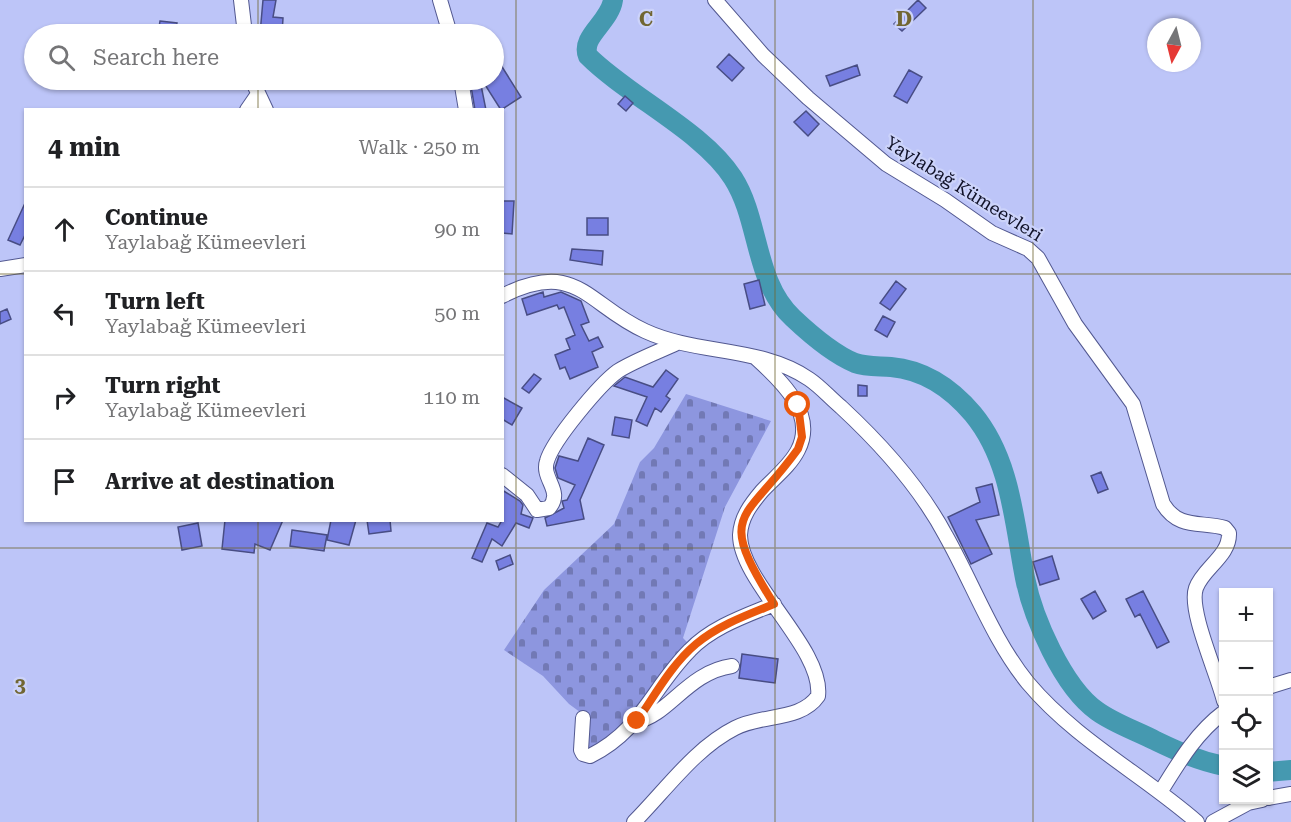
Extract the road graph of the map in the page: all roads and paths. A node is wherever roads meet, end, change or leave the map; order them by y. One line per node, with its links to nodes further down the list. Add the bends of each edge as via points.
1 (241, 0): 4 (street)
2 (440, 0): 5 (street)
3 (715, 0): 22 (street, Yaylabağ Kümeevleri, via 778,70 886,164 1038,258 1075,324 1133,404 1163,504 1170,515 1192,525 1225,528 1229,533 1226,549 1201,578 1193,598)
4 (245, 24)
5 (447, 24)
6 (256, 90): 8 (street)
7 (463, 90): 11 (street)
8 (258, 94): 9 (street); 10 (street)
9 (248, 108)
10 (265, 108)
11 (466, 108)
12 (24, 264): 13 (street)
13 (0, 270)
14 (504, 295): 15 (street, via 545,282 572,286 591,294 638,328)
15 (677, 344): 16 (street); 17 (street, via 618,372 559,439 547,461 547,475 555,497 549,508 537,510 527,495)
16 (754, 357): 18 (street, via 790,392 802,422 798,449 756,498 742,522 743,549); 26 (street, via 789,366 811,380 884,450 925,501 1027,681 1081,735)
17 (504, 477)
18 (774, 604): 25 (street, via 733,621 697,644 668,675); 30 (street, via 817,675 818,696 803,711 766,717 733,729 692,762)
19 (732, 666): 25 (street, via 707,672 650,716)
20 (1291, 680): 21 (street)
21 (1273, 686)
22 (1222, 696)
23 (1219, 715): 26 (street, via 1193,742)
24 (582, 718): 25 (street, via 582,750 587,756 612,743)
25 (637, 721)
26 (1161, 791): 31 (street)
27 (1291, 794): 28 (street)
28 (1273, 797)
29 (1246, 804): 32 (street)
30 (634, 822)
31 (1197, 822)
32 (1213, 822)

